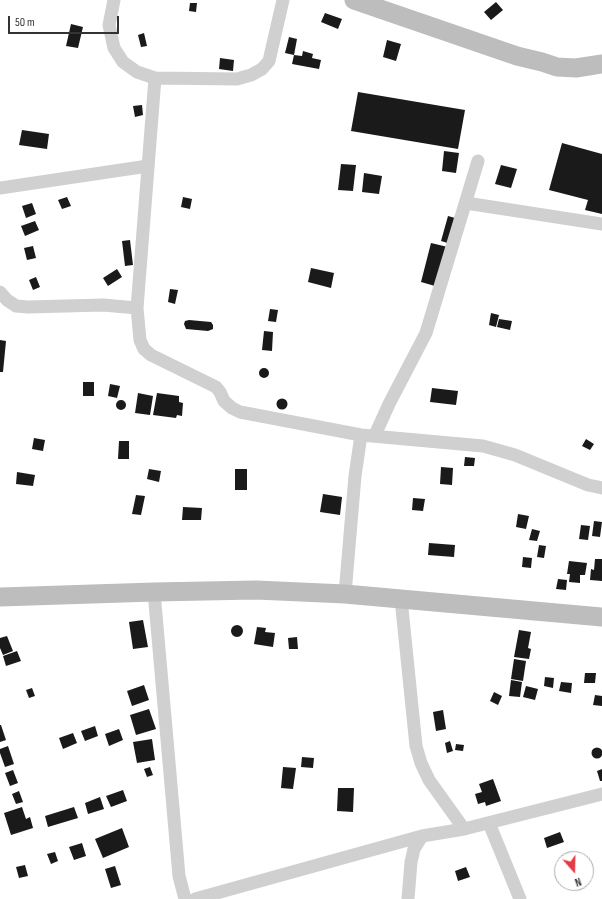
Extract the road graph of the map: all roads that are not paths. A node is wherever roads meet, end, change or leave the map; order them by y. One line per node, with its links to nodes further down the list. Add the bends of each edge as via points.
1 (114, 0): 5 (street, via 110,25 114,48 122,62 138,72)
2 (283, 0): 5 (street, via 270,61 262,69 237,79)
3 (354, 0): 4 (street, via 517,56 557,67 576,68)
4 (602, 64)
5 (155, 78): 7 (street)
6 (478, 162): 9 (street)
7 (148, 166): 8 (street); 12 (street)
8 (0, 188)
9 (466, 203): 10 (street); 14 (street, via 426,333)
10 (602, 224)
11 (0, 292): 12 (street, via 16,306 103,305)
12 (137, 308): 13 (street, via 140,340 144,349 151,355 216,387 224,401 232,408 240,412)
13 (361, 435): 14 (street); 17 (street)
14 (375, 435): 15 (street, via 483,446 515,455 588,485)
15 (602, 488)
16 (154, 592): 17 (street, via 256,590); 18 (street); 26 (street, via 179,876)
17 (344, 594): 19 (street)
18 (0, 597)
19 (401, 599): 20 (street); 23 (street, via 416,746 429,780)
20 (602, 617)
21 (602, 794): 22 (street)
22 (489, 823): 23 (street); 28 (street)
23 (464, 829): 24 (street)
24 (422, 836): 25 (street); 27 (street, via 414,849 411,862)
25 (203, 898)
26 (185, 899)
27 (408, 899)
28 (520, 899)

